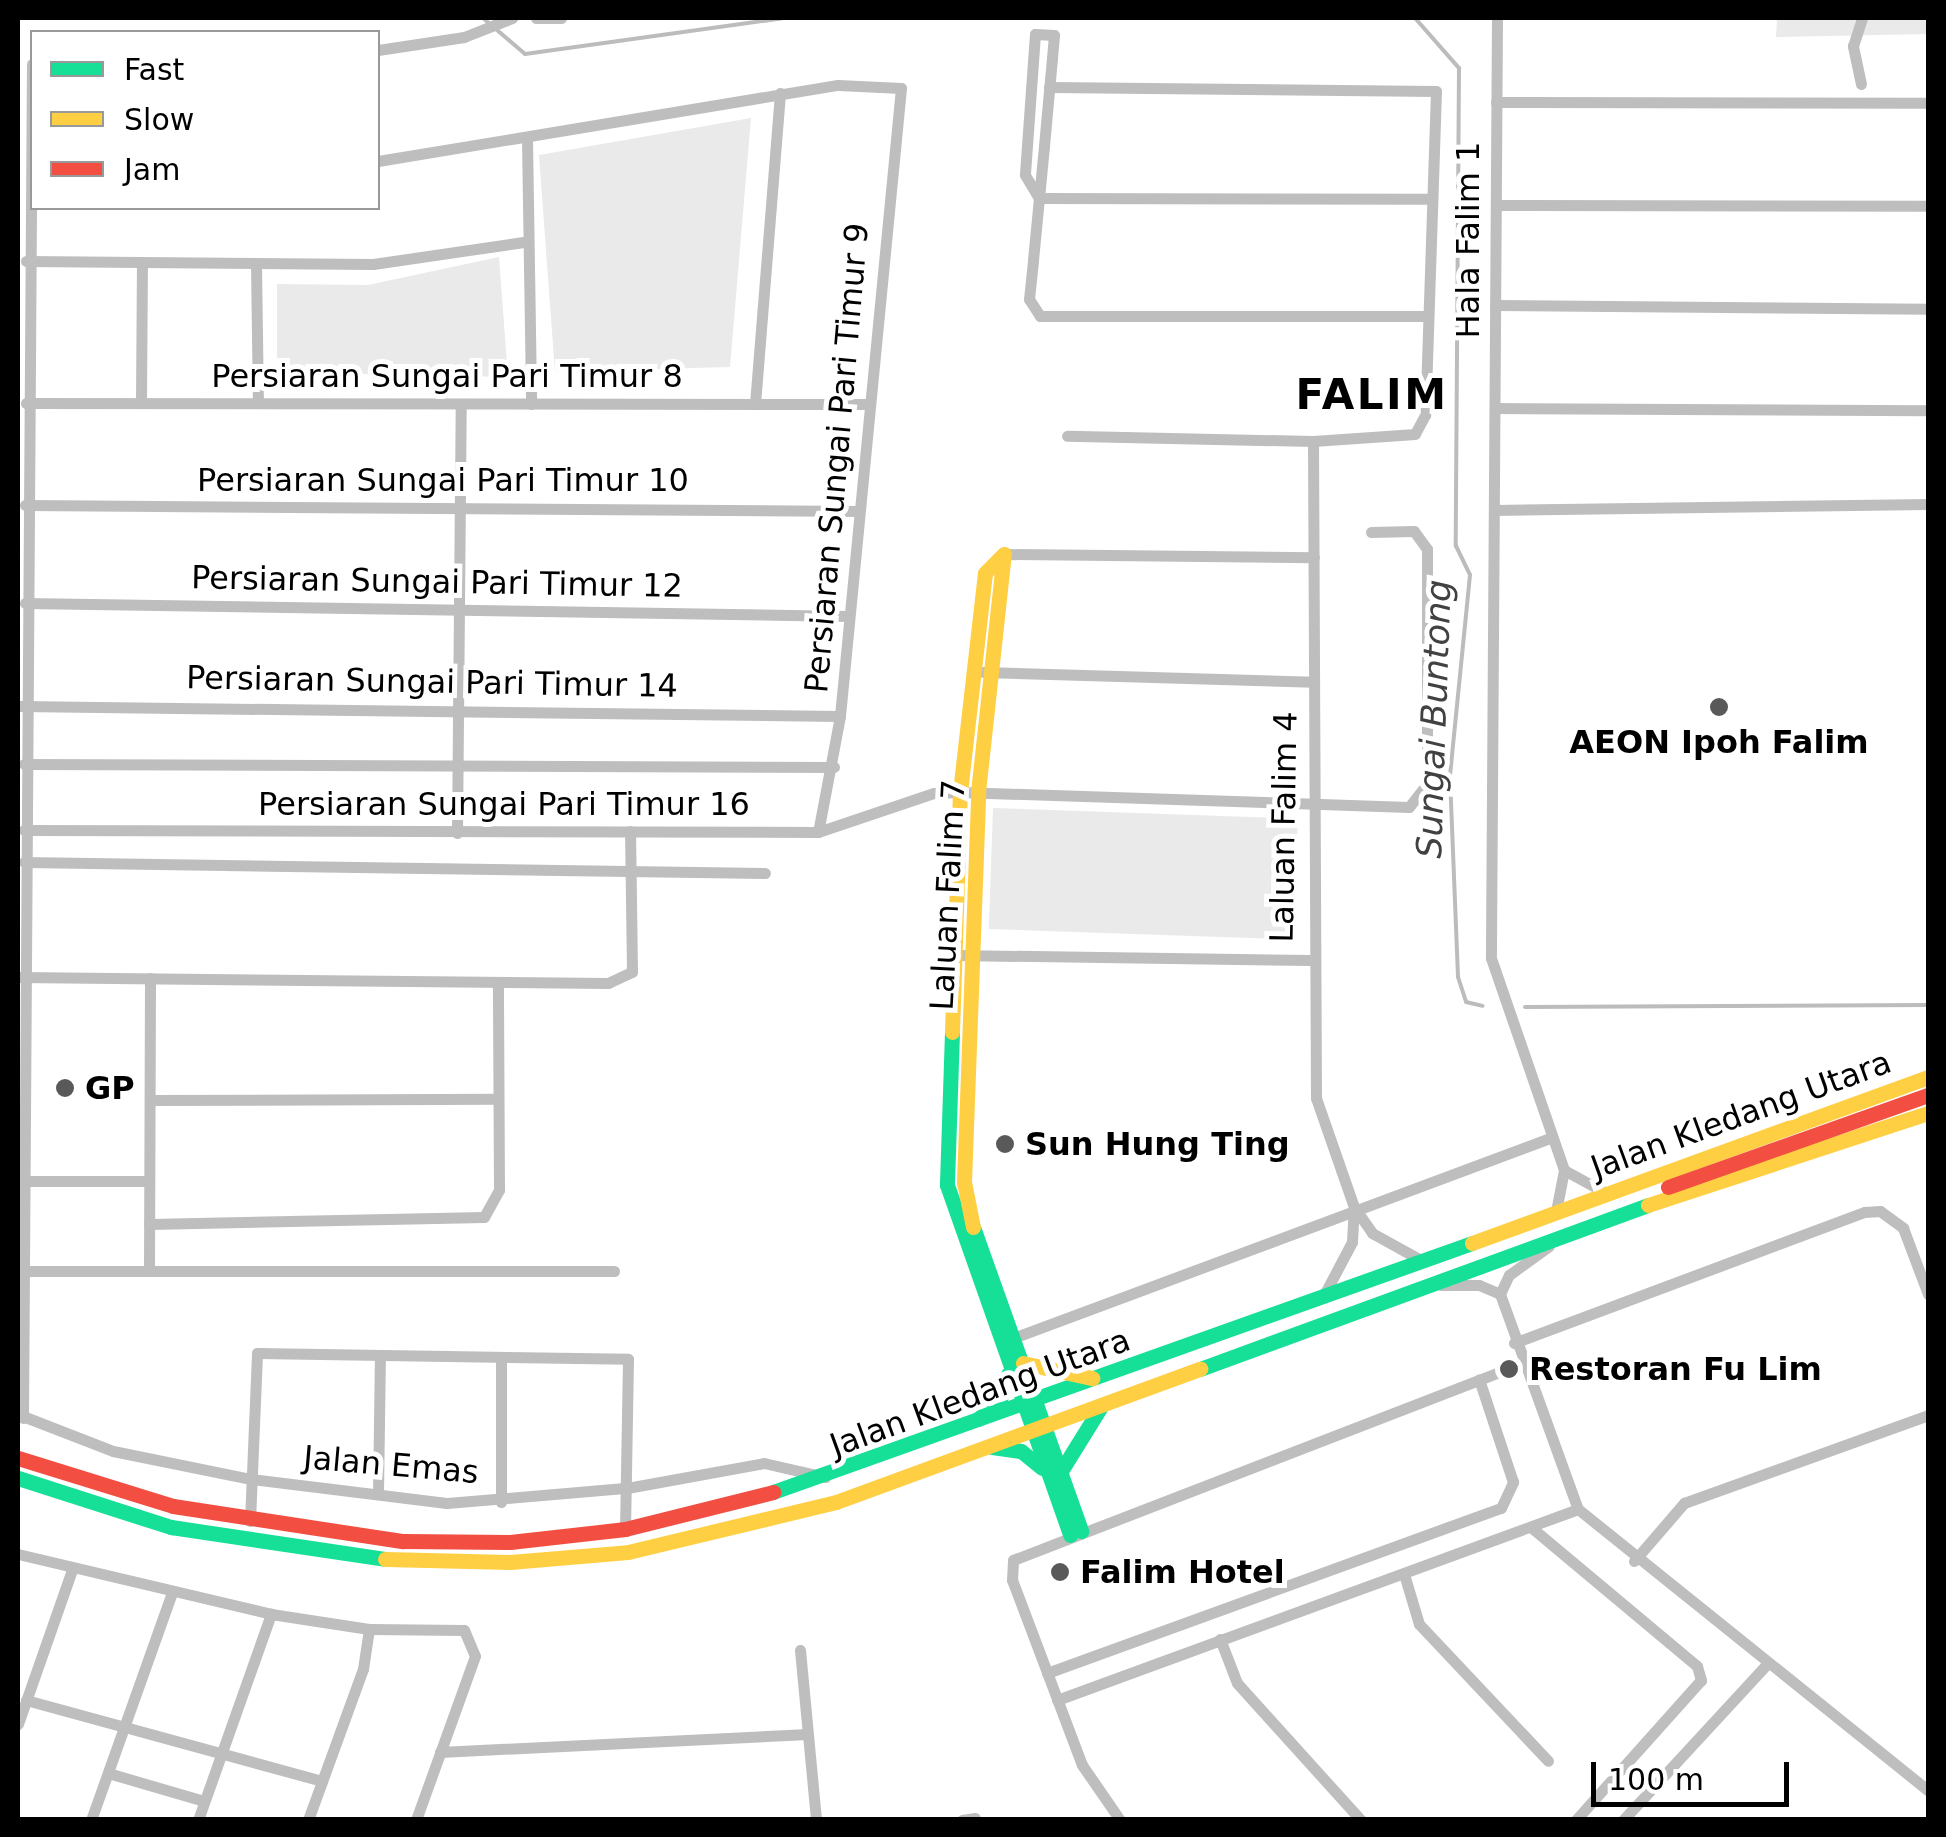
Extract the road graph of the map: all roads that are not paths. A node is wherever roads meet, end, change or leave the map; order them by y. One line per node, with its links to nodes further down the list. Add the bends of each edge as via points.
1 (512, 18): 6 (street, via 464,37)
2 (536, 18): 3 (street)
3 (561, 18)
4 (1496, 18): 10 (street, Hala Falim 1)
5 (1862, 18): 7 (street, via 1854,46)
6 (380, 50)
7 (1861, 84)
8 (1049, 87): 15 (street); 15 (street, via 1054,35 1035,34 1024,175); 16 (street, via 1436,91)
9 (780, 93): 12 (street); 31 (street); 32 (street, Persiaran Sungai Pari Timur 9, via 838,84 901,88)
10 (1496, 102): 11 (street); 17 (street, Hala Falim 1)
11 (1928, 103)
12 (526, 139): 14 (street); 19 (street)
13 (30, 154): 20 (street)
14 (380, 161)
15 (1039, 198): 16 (street); 25 (street, via 1032,310 1051,318)
16 (1429, 199): 25 (street)
17 (1496, 205): 18 (street); 23 (street, Hala Falim 1)
18 (1928, 206)
19 (523, 242): 22 (street, via 373,264); 30 (street)
20 (26, 261): 21 (street); 27 (street)
21 (142, 264): 22 (street); 26 (street)
22 (256, 264): 28 (street)
23 (1495, 305): 24 (street); 33 (street, Hala Falim 1)
24 (1928, 309)
25 (1427, 316): 36 (street, via 1426,416 1416,434)
26 (141, 402): 27 (street, Persiaran Sungai Pari Timur 8); 28 (street, Persiaran Sungai Pari Timur 8)
27 (26, 403): 38 (street)
28 (258, 403): 29 (street, Persiaran Sungai Pari Timur 8)
29 (461, 404): 30 (street, Persiaran Sungai Pari Timur 8); 39 (street)
30 (532, 404): 31 (street, Persiaran Sungai Pari Timur 8)
31 (755, 404): 32 (street, Persiaran Sungai Pari Timur 8)
32 (869, 404): 41 (street, Persiaran Sungai Pari Timur 9)
33 (1495, 408): 34 (street); 40 (street, Hala Falim 1)
34 (1928, 410)
35 (1067, 436): 36 (street)
36 (1313, 442): 44 (street, Laluan Falim 4)
37 (1928, 504): 40 (street)
38 (25, 505): 39 (street, Persiaran Sungai Pari Timur 10); 45 (street)
39 (460, 508): 41 (street, Persiaran Sungai Pari Timur 10); 46 (street)
40 (1494, 510): 78 (street, Hala Falim 1, via 1491,958)
41 (860, 511): 47 (street, Persiaran Sungai Pari Timur 9)
42 (1371, 532): 59 (street, Persiaran Sungai Pari Timur 16, via 1414,531 1426,541 1426,794 1409,807)
43 (1004, 554): 44 (street); 48 (main road, via 985,572); 49 (main road, Laluan Falim 7)
44 (1314, 557): 50 (street, Laluan Falim 4)
45 (25, 603): 46 (street, Persiaran Sungai Pari Timur 12); 51 (street)
46 (459, 610): 47 (street, Persiaran Sungai Pari Timur 12); 52 (street)
47 (849, 616): 53 (street, Persiaran Sungai Pari Timur 9)
48 (974, 672): 49 (street); 57 (main road)
49 (991, 672): 50 (street); 58 (main road, Laluan Falim 7)
50 (1313, 682): 59 (street, Laluan Falim 4)
51 (21, 706): 52 (street, Persiaran Sungai Pari Timur 14); 54 (street)
52 (458, 708): 53 (street, Persiaran Sungai Pari Timur 14); 56 (street)
53 (840, 716): 55 (street, Persiaran Sungai Pari Timur 9)
54 (24, 764): 56 (street); 60 (street)
55 (834, 767): 56 (street); 62 (street, Persiaran Sungai Pari Timur 9)
56 (459, 769): 63 (street)
57 (960, 792): 58 (street, Persiaran Sungai Pari Timur 16); 62 (street, Persiaran Sungai Pari Timur 16, via 934,792); 67 (main road)
58 (978, 792): 59 (street, Persiaran Sungai Pari Timur 16); 68 (main road, Laluan Falim 7)
59 (1313, 800): 69 (street, Laluan Falim 4)
60 (24, 830): 63 (street, Persiaran Sungai Pari Timur 16); 64 (street)
61 (630, 831): 62 (street, Persiaran Sungai Pari Timur 16); 63 (street, Persiaran Sungai Pari Timur 16); 65 (street)
62 (818, 832)
63 (457, 833)
64 (24, 862): 65 (street, Persiaran Sungai Pari Timur 16); 70 (street)
65 (630, 867): 66 (street, Persiaran Sungai Pari Timur 16); 72 (street, via 630,978)
66 (765, 873)
67 (953, 955): 68 (street); 97 (main road, via 947,1185)
68 (972, 956): 69 (street); 97 (main road, Laluan Falim 7, via 964,1182)
69 (1310, 960): 83 (street, Laluan Falim 4, via 1316,1098)
70 (20, 976): 71 (street); 81 (street)
71 (150, 978): 72 (street); 76 (street)
72 (498, 982): 75 (street)
73 (1928, 1077): 82 (main road, Jalan Kledang Utara)
74 (1928, 1095): 89 (main road, via 1564,1226)
75 (498, 1099): 76 (street); 85 (street, via 499,1190 484,1217)
76 (150, 1100): 80 (street)
77 (1928, 1112): 86 (main road, Jalan Kledang Utara)
78 (1550, 1138): 79 (street, Hala Falim 1); 83 (street)
79 (1564, 1170): 82 (street); 84 (street)
80 (149, 1181): 81 (street); 85 (street)
81 (23, 1182): 91 (street)
82 (1606, 1193): 84 (main road, Jalan Kledang Utara)
83 (1354, 1207): 87 (street, Laluan Falim 4, via 1372,1233); 96 (street, Laluan Falim 4, via 1352,1242); 97 (street)
84 (1556, 1211): 87 (main road, Jalan Kledang Utara)
85 (149, 1224): 90 (street)
86 (1560, 1239): 89 (main road, Jalan Kledang Utara); 94 (street, via 1509,1274)
87 (1421, 1260): 96 (main road, Jalan Kledang Utara)
88 (1924, 1263): 95 (street); 98 (street, via 1894,1216 1865,1212)
89 (1487, 1266): 93 (main road, Jalan Kledang Utara)
90 (149, 1269): 91 (street); 92 (street)
91 (23, 1271): 107 (street)
92 (614, 1271)
93 (1440, 1286): 94 (street, via 1480,1285); 106 (main road, Jalan Kledang Utara)
94 (1500, 1294): 98 (street)
95 (1928, 1294)
96 (1324, 1295): 103 (main road, Jalan Kledang Utara)
97 (1007, 1341): 102 (main road, Laluan Falim 7)
98 (1514, 1344): 101 (street)
99 (380, 1354): 100 (street); 116 (street, via 257,1353); 118 (street)
100 (500, 1358): 117 (street, via 628,1359); 119 (street)
101 (1520, 1364): 104 (street); 120 (street)
102 (1016, 1366): 103 (main road); 105 (main road, Laluan Falim 7); 109 (main road, via 1000,1399)
103 (1099, 1378): 105 (main road, Jalan Kledang Utara)
104 (1479, 1379): 124 (street); 135 (street, via 1512,1482 1500,1508)
105 (1030, 1404): 109 (main road, Jalan Kledang Utara); 110 (main road, Laluan Falim 7)
106 (1103, 1405): 110 (main road, Jalan Kledang Utara); 113 (main road)
107 (20, 1415): 116 (street, Jalan Emas, via 113,1451)
108 (1928, 1415): 126 (street, via 1684,1503)
109 (972, 1426): 115 (main road, Jalan Kledang Utara)
110 (1039, 1428): 111 (main road, Jalan Kledang Utara); 113 (main road, Laluan Falim 7)
111 (990, 1446): 113 (main road, via 1021,1451); 114 (main road, Jalan Kledang Utara, via 746,1528 628,1552 510,1562 395,1560 249,1541 171,1527)
112 (18, 1458): 121 (main road, Jalan Kledang Utara)
113 (1054, 1473): 124 (main road, Laluan Falim 7)
114 (18, 1478)
115 (826, 1478): 117 (street, Jalan Emas, via 764,1463); 123 (main road, Jalan Kledang Utara)
116 (251, 1479): 118 (street, Jalan Emas); 121 (street)
117 (627, 1488): 119 (street, Jalan Emas); 123 (street)
118 (378, 1494): 119 (street, Jalan Emas)
119 (500, 1502)
120 (1578, 1509): 122 (street); 126 (street)
121 (250, 1521): 123 (main road, Jalan Kledang Utara, via 403,1541 510,1542)
122 (1532, 1528): 128 (street); 157 (street, via 1698,1666 1702,1680)
123 (625, 1529)
124 (1076, 1533): 135 (street, via 1014,1560 1012,1580)
125 (18, 1554): 127 (street)
126 (1634, 1562): 134 (street)
127 (72, 1570): 129 (street); 136 (street)
128 (1404, 1574): 132 (street); 143 (street, via 1420,1624)
129 (172, 1592): 130 (street); 139 (street)
130 (271, 1614): 131 (street); 142 (street)
131 (368, 1629): 141 (street, via 446,1627 473,1640 475,1656); 145 (street, via 364,1670)
132 (1220, 1640): 137 (street); 156 (street, via 1237,1683)
133 (800, 1650): 140 (street)
134 (1767, 1664): 146 (street); 158 (street)
135 (1047, 1673): 137 (street)
136 (26, 1700): 138 (street); 139 (street)
137 (1057, 1700): 155 (street, via 1082,1765)
138 (18, 1724)
139 (124, 1727): 142 (street); 144 (street)
140 (808, 1734): 141 (street); 153 (street)
141 (440, 1752): 152 (street)
142 (222, 1754): 145 (street); 147 (street)
143 (1548, 1761)
144 (108, 1773): 147 (street); 149 (street)
145 (322, 1781): 151 (street)
146 (1928, 1790)
147 (204, 1802): 150 (street)
148 (975, 1818): 154 (street)
149 (91, 1820)
150 (198, 1820)
151 (308, 1820)
152 (416, 1820)
153 (816, 1820)
154 (962, 1820)
155 (1120, 1820)
156 (1361, 1820)
157 (1576, 1820)
158 (1623, 1820)

